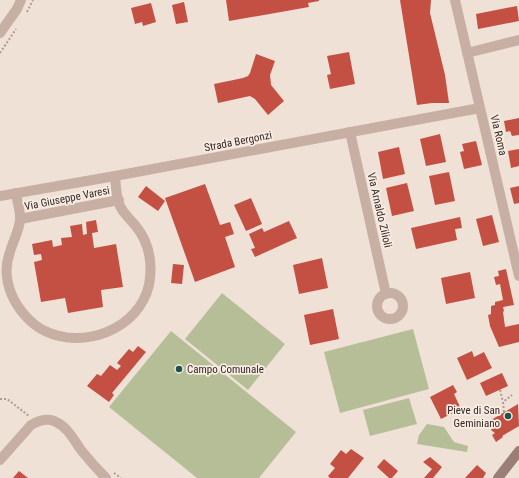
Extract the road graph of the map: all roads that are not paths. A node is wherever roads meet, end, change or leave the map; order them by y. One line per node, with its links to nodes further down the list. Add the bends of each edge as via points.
1 (21, 0): 3 (street)
2 (454, 0): 5 (street, Via Roma)
3 (0, 33)
4 (519, 40): 5 (street)
5 (467, 52): 6 (street, Via Roma)
6 (480, 108): 7 (street, Strada Bergonzi); 13 (street, Via Roma)
7 (350, 132): 8 (street, Strada Bergonzi); 14 (street, Via Arnaldo Zilioli)
8 (115, 176): 9 (street, Strada Bergonzi); 11 (street, Via Giuseppe Varesi)
9 (16, 193): 10 (street, Strada Bergonzi); 12 (street, Via Giuseppe Varesi)
10 (0, 196)
11 (118, 200): 12 (street, Via Giuseppe Varesi); 12 (street, Via Giuseppe Varesi, via 120,207 142,233 147,245 150,255 149,285 136,312 118,327 96,336 65,337 48,332 26,316 17,305 7,278 7,264)
12 (20, 219)
13 (519, 276)
14 (386, 294)
15 (519, 451): 18 (street)
16 (0, 460): 17 (street, via 31,425 48,420 66,429)
17 (106, 478)
18 (498, 478)

